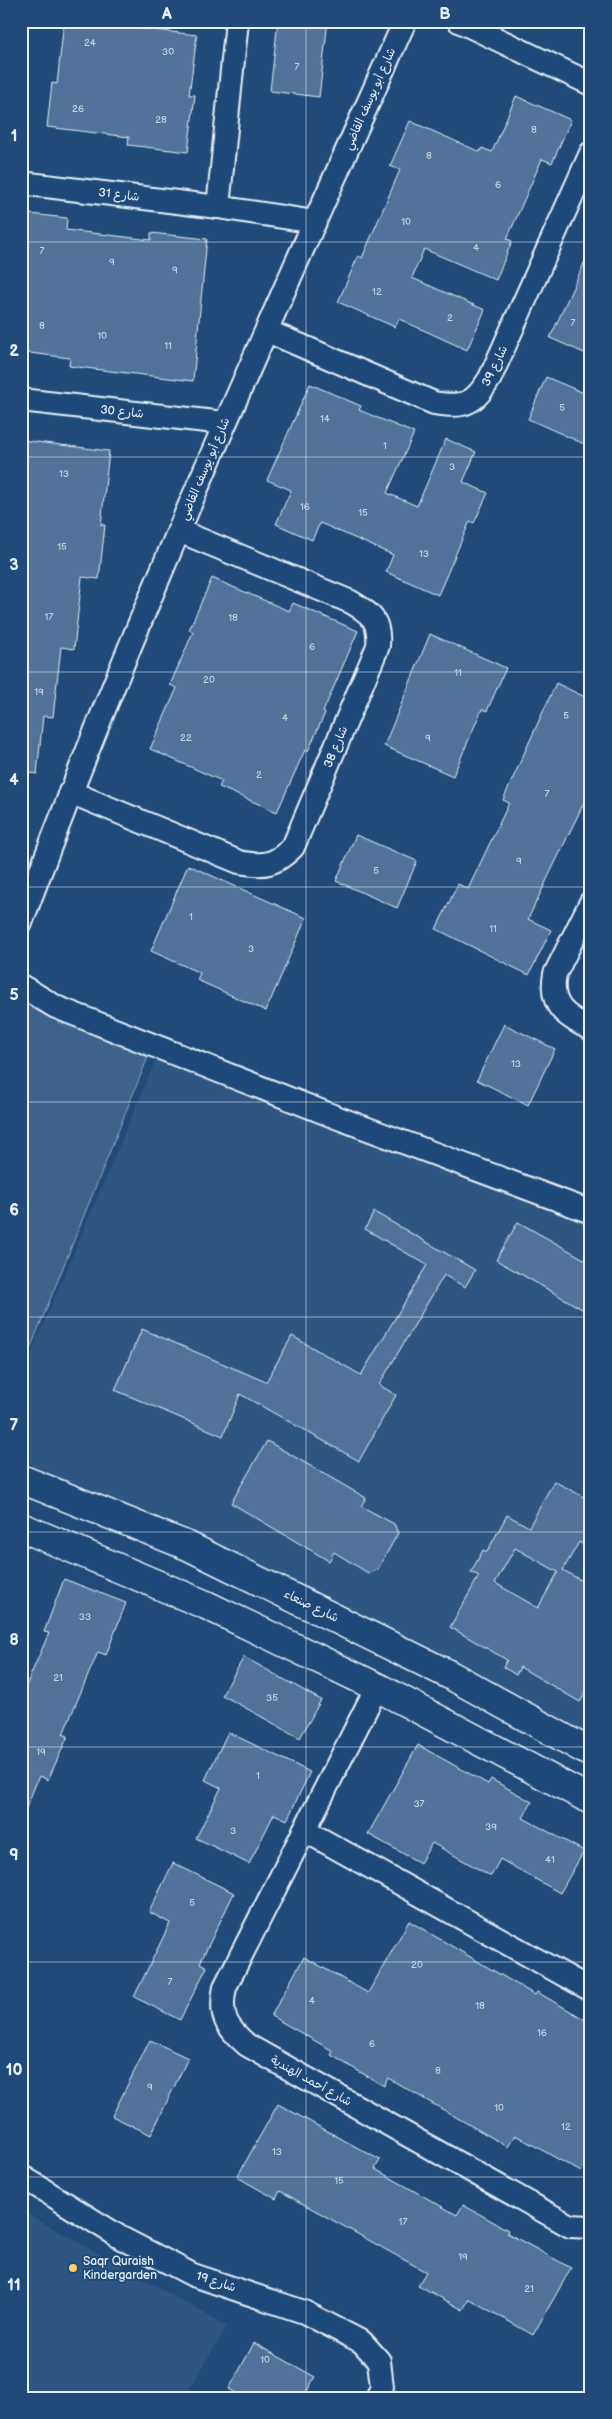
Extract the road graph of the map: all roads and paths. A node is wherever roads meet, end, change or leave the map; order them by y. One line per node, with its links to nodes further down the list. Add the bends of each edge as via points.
1 (237, 21): 7 (street)
2 (405, 21): 8 (street, شارع أبو يوسف القاضي)
3 (459, 21): 4 (street)
4 (591, 84)
5 (591, 153): 9 (street, شارع 39, via 490,378 474,400 450,406 434,403)
6 (21, 183): 7 (street, شارع 31)
7 (218, 207): 8 (street, شارع 31)
8 (315, 222): 9 (street, شارع أبو يوسف القاضي)
9 (267, 331): 11 (street, شارع أبو يوسف القاضي)
10 (21, 400): 11 (street, شارع 30)
11 (224, 423): 12 (street, شارع أبو يوسف القاضي)
12 (179, 531): 13 (street, شارع أبو يوسف القاضي); 13 (street, شارع 38, via 351,602 375,621 379,632 378,646 293,847 270,864 255,866 238,862)
13 (70, 792): 15 (street, شارع أبو يوسف القاضي)
14 (591, 902): 17 (street, via 555,974 553,985 559,1008 568,1017)
15 (21, 923)
16 (21, 986): 18 (street, via 56,1008)
17 (591, 1028)
18 (591, 1212)
19 (21, 1479): 22 (main road, شارع صنعاء, via 188,1546 450,1675)
20 (21, 1527): 21 (main road, via 206,1605)
21 (377, 1687): 23 (main road); 25 (street, شارع أحمد الهندية)
22 (582, 1749): 23 (main road, via 579,1766)
23 (557, 1781): 24 (main road)
24 (591, 1800)
25 (304, 1830): 26 (street); 28 (street, شارع أحمد الهندية, via 225,1987 222,2004 225,2020 233,2033 247,2045 570,2226)
26 (591, 1990)
27 (21, 2176): 29 (street, شارع 19, via 123,2238 193,2275 304,2312 362,2342 379,2362 382,2387)
28 (591, 2226)
29 (378, 2398)

